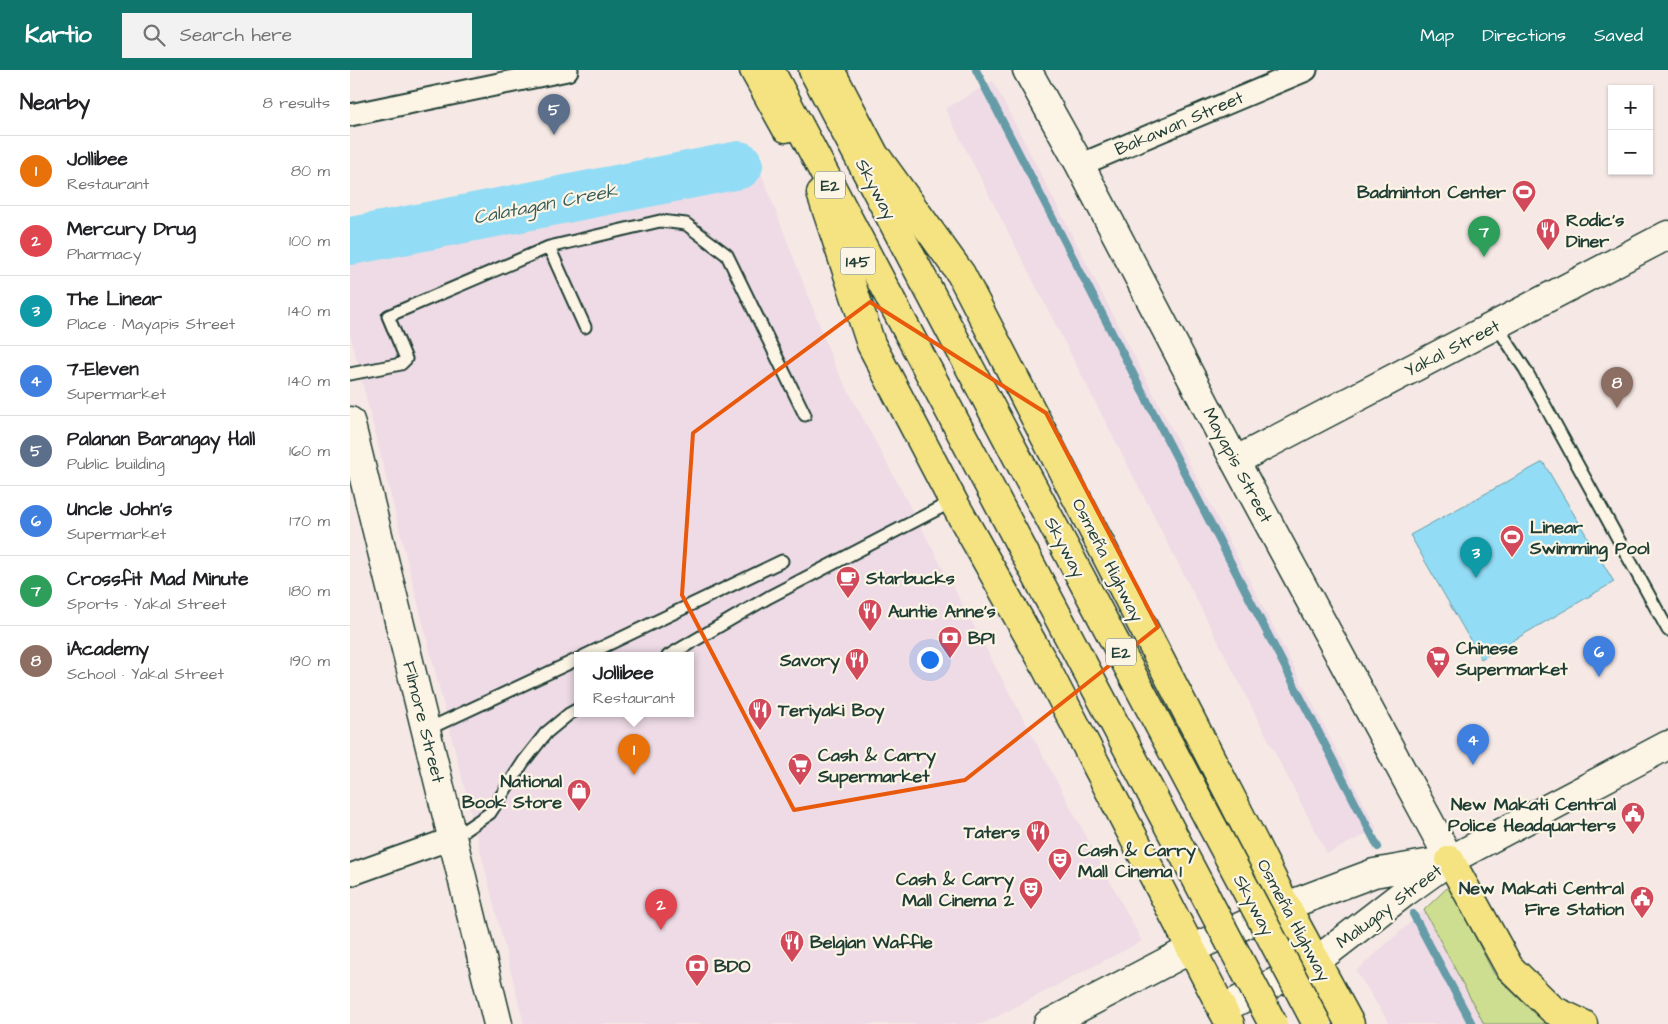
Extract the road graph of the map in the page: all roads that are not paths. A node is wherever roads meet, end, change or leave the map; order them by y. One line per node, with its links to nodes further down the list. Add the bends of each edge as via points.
1 (568, 70): 8 (street)
2 (754, 70): 11 (main road, 145)
3 (770, 70): 40 (main road, E2, bridge)
4 (813, 70): 41 (main road, Skyway / E2, bridge)
5 (830, 70): 9 (main road, Osmeña Highway)
6 (1027, 70): 10 (street, Mayapis Street)
7 (1306, 70): 10 (street, Bakawan Street)
8 (350, 115)
9 (878, 159): 14 (main road, Osmeña Highway); 34 (main road, Osmeña Highway, via 961,274)
10 (1080, 165): 21 (street, Mayapis Street)
11 (821, 193): 17 (main road, 145); 22 (main road, via 871,344)
12 (1668, 235): 15 (street, Yakal Street)
13 (549, 247): 16 (lane); 18 (lane, via 388,316 406,358 401,364); 19 (lane, via 660,221 686,224 727,255)
14 (931, 276)
15 (1496, 325): 21 (street, Yakal Street); 24 (lane, via 1525,369)
16 (585, 326)
17 (894, 329)
18 (350, 374)
19 (805, 415)
20 (350, 421): 29 (street, Filmore Street)
21 (1235, 461): 32 (street, Mayapis Street)
22 (954, 501): 26 (lane, via 769,597); 35 (main road, via 1042,660)
23 (782, 561): 25 (lane)
24 (1668, 630)
25 (592, 652)
26 (675, 652)
27 (574, 661): 29 (lane)
28 (574, 712): 31 (lane, via 546,733 490,813)
29 (426, 730): 31 (street, Filmore Street)
30 (1668, 745): 32 (street, Malugay Street)
31 (453, 838): 33 (street); 38 (street, Filmore Street)
32 (1450, 860): 34 (street, Malugay Street, via 1374,874); 36 (street, Malugay Street); 43 (main road, via 1509,967 1553,1010)
33 (350, 875)
34 (1286, 906): 35 (street, Malugay Street); 36 (main road, Osmeña Highway)
35 (1191, 949): 37 (main road); 39 (street, Malugay Street)
36 (1316, 962): 37 (street, Malugay Street); 42 (main road, Osmeña Highway)
37 (1226, 1016)
38 (498, 1024)
39 (1048, 1024)
40 (1273, 1024)
41 (1317, 1024)
42 (1350, 1024)
43 (1583, 1024)

